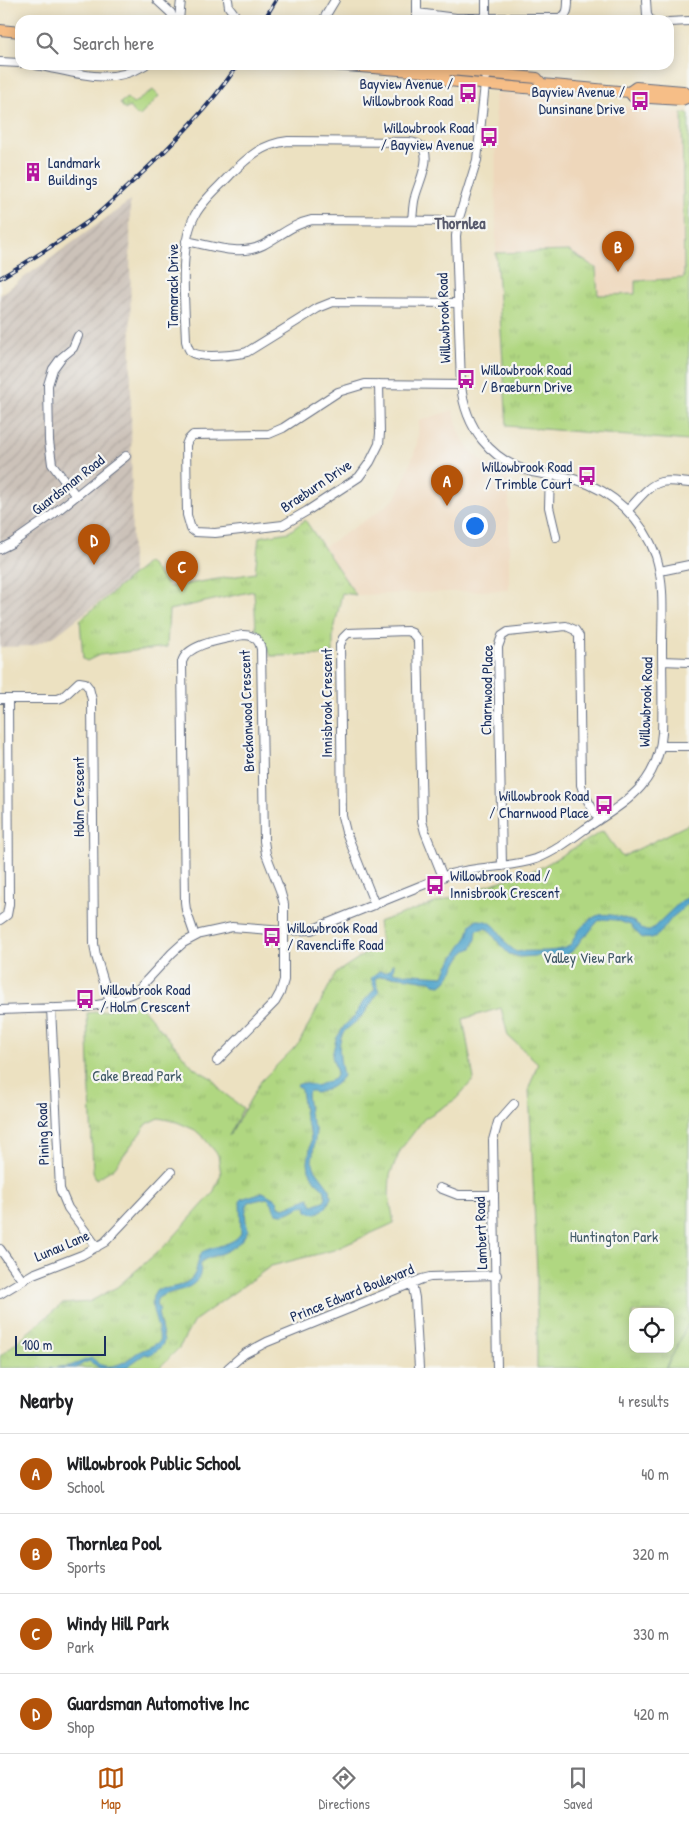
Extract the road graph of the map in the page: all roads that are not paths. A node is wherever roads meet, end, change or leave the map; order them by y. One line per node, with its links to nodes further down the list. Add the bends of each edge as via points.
1 (157, 0): 9 (street)
2 (181, 0): 10 (street)
3 (228, 0): 11 (street)
4 (335, 0): 12 (street)
5 (417, 0): 13 (street)
6 (486, 0): 14 (street)
7 (568, 0): 15 (street)
8 (646, 0): 16 (street)
9 (172, 15)
10 (180, 15)
11 (235, 15)
12 (326, 15)
13 (417, 15)
14 (486, 15)
15 (565, 15)
16 (647, 15)
17 (689, 21): 18 (street)
18 (674, 22)
19 (0, 30): 20 (main road)
20 (15, 32)
21 (0, 62): 22 (street)
22 (15, 63)
23 (63, 70): 24 (street, via 105,78)
24 (135, 70)
25 (399, 70): 26 (main road, via 439,73)
26 (450, 70)
27 (450, 70): 28 (main road)
28 (486, 74): 29 (main road, via 537,78 542,84 629,92 634,97 682,100); 31 (street, Willowbrook Road, via 477,160)
29 (689, 96)
30 (412, 220): 31 (street); 32 (street, via 312,220 295,225 262,246 246,250); 32 (street, Tamarack Drive, via 414,200 426,159 426,151 420,145 409,142 288,141 264,146 247,158 199,208)
31 (458, 221): 33 (street, Willowbrook Road, via 455,243)
32 (186, 241): 33 (street, Tamarack Drive, via 186,341 189,349 198,355 248,352 333,302)
33 (458, 303): 36 (street, Willowbrook Road)
34 (78, 336): 40 (street, via 73,348 53,369 48,385 52,464)
35 (379, 384): 35 (street, Braeburn Drive, via 365,384 338,392 270,434 199,434 190,438 186,444 187,515 191,530 215,533 283,524 359,477 379,444); 36 (street, Braeburn Drive)
36 (460, 385): 38 (street, Willowbrook Road, via 468,417 488,447 513,465)
37 (126, 456): 40 (street, Guardsman Road)
38 (550, 474): 41 (street, Willowbrook Road, via 596,487); 42 (street, via 549,507)
39 (689, 483): 41 (street, via 659,482)
40 (76, 496): 43 (street, Guardsman Road)
41 (628, 510): 45 (street, Willowbrook Road, via 649,541)
42 (556, 537)
43 (0, 549)
44 (689, 565): 45 (street)
45 (660, 571): 46 (street, Willowbrook Road)
46 (662, 661): 47 (street); 49 (street, Willowbrook Road)
47 (689, 662)
48 (4, 699): 55 (street, via 9,904 7,915); 58 (street, Holm Crescent, via 58,699 79,682 90,688 94,944)
49 (661, 746): 50 (street); 51 (street, Willowbrook Road, via 654,767 642,786)
50 (689, 746)
51 (599, 820): 52 (street, Willowbrook Road, via 545,855); 52 (street, Charnwood Place, via 581,785 578,633 563,626 508,632 498,646)
52 (502, 866): 53 (street, Willowbrook Road)
53 (443, 876): 54 (street, Willowbrook Road); 54 (street, Innisbrook Crescent, via 422,821 418,640 407,631 348,633 340,645 342,816)
54 (375, 905): 56 (street, Willowbrook Road, via 318,928)
55 (0, 920)
56 (284, 931): 57 (street, Willowbrook Road, via 232,927); 57 (street, Breckonwood Crescent, via 283,900 264,841 261,649 256,638 246,635 192,648 182,662 185,902); 61 (street, Breckonwood Crescent, via 284,980 279,996)
57 (195, 936): 58 (street, Willowbrook Road, via 172,953 136,992)
58 (110, 1002): 59 (street, Willowbrook Road)
59 (52, 1008): 60 (street, Willowbrook Road); 66 (street, Pining Road, via 60,1189 68,1208)
60 (0, 1010)
61 (217, 1061)
62 (514, 1104): 65 (street, Lambert Road, via 498,1122 493,1136)
63 (171, 1172): 66 (street, Lunau Lane, via 112,1236)
64 (440, 1188): 65 (street, via 458,1195)
65 (494, 1195): 68 (street, Lambert Road)
66 (97, 1247): 69 (street, Lunau Lane)
67 (0, 1249): 69 (street)
68 (496, 1275): 70 (street, Prince Edward Boulevard, via 430,1276); 74 (street, Lambert Road)
69 (22, 1280): 71 (street, Lunau Lane)
70 (412, 1283): 72 (street, Prince Edward Boulevard, via 267,1342 244,1354); 73 (street)
71 (0, 1294)
72 (228, 1368)
73 (418, 1368)
74 (497, 1368)

